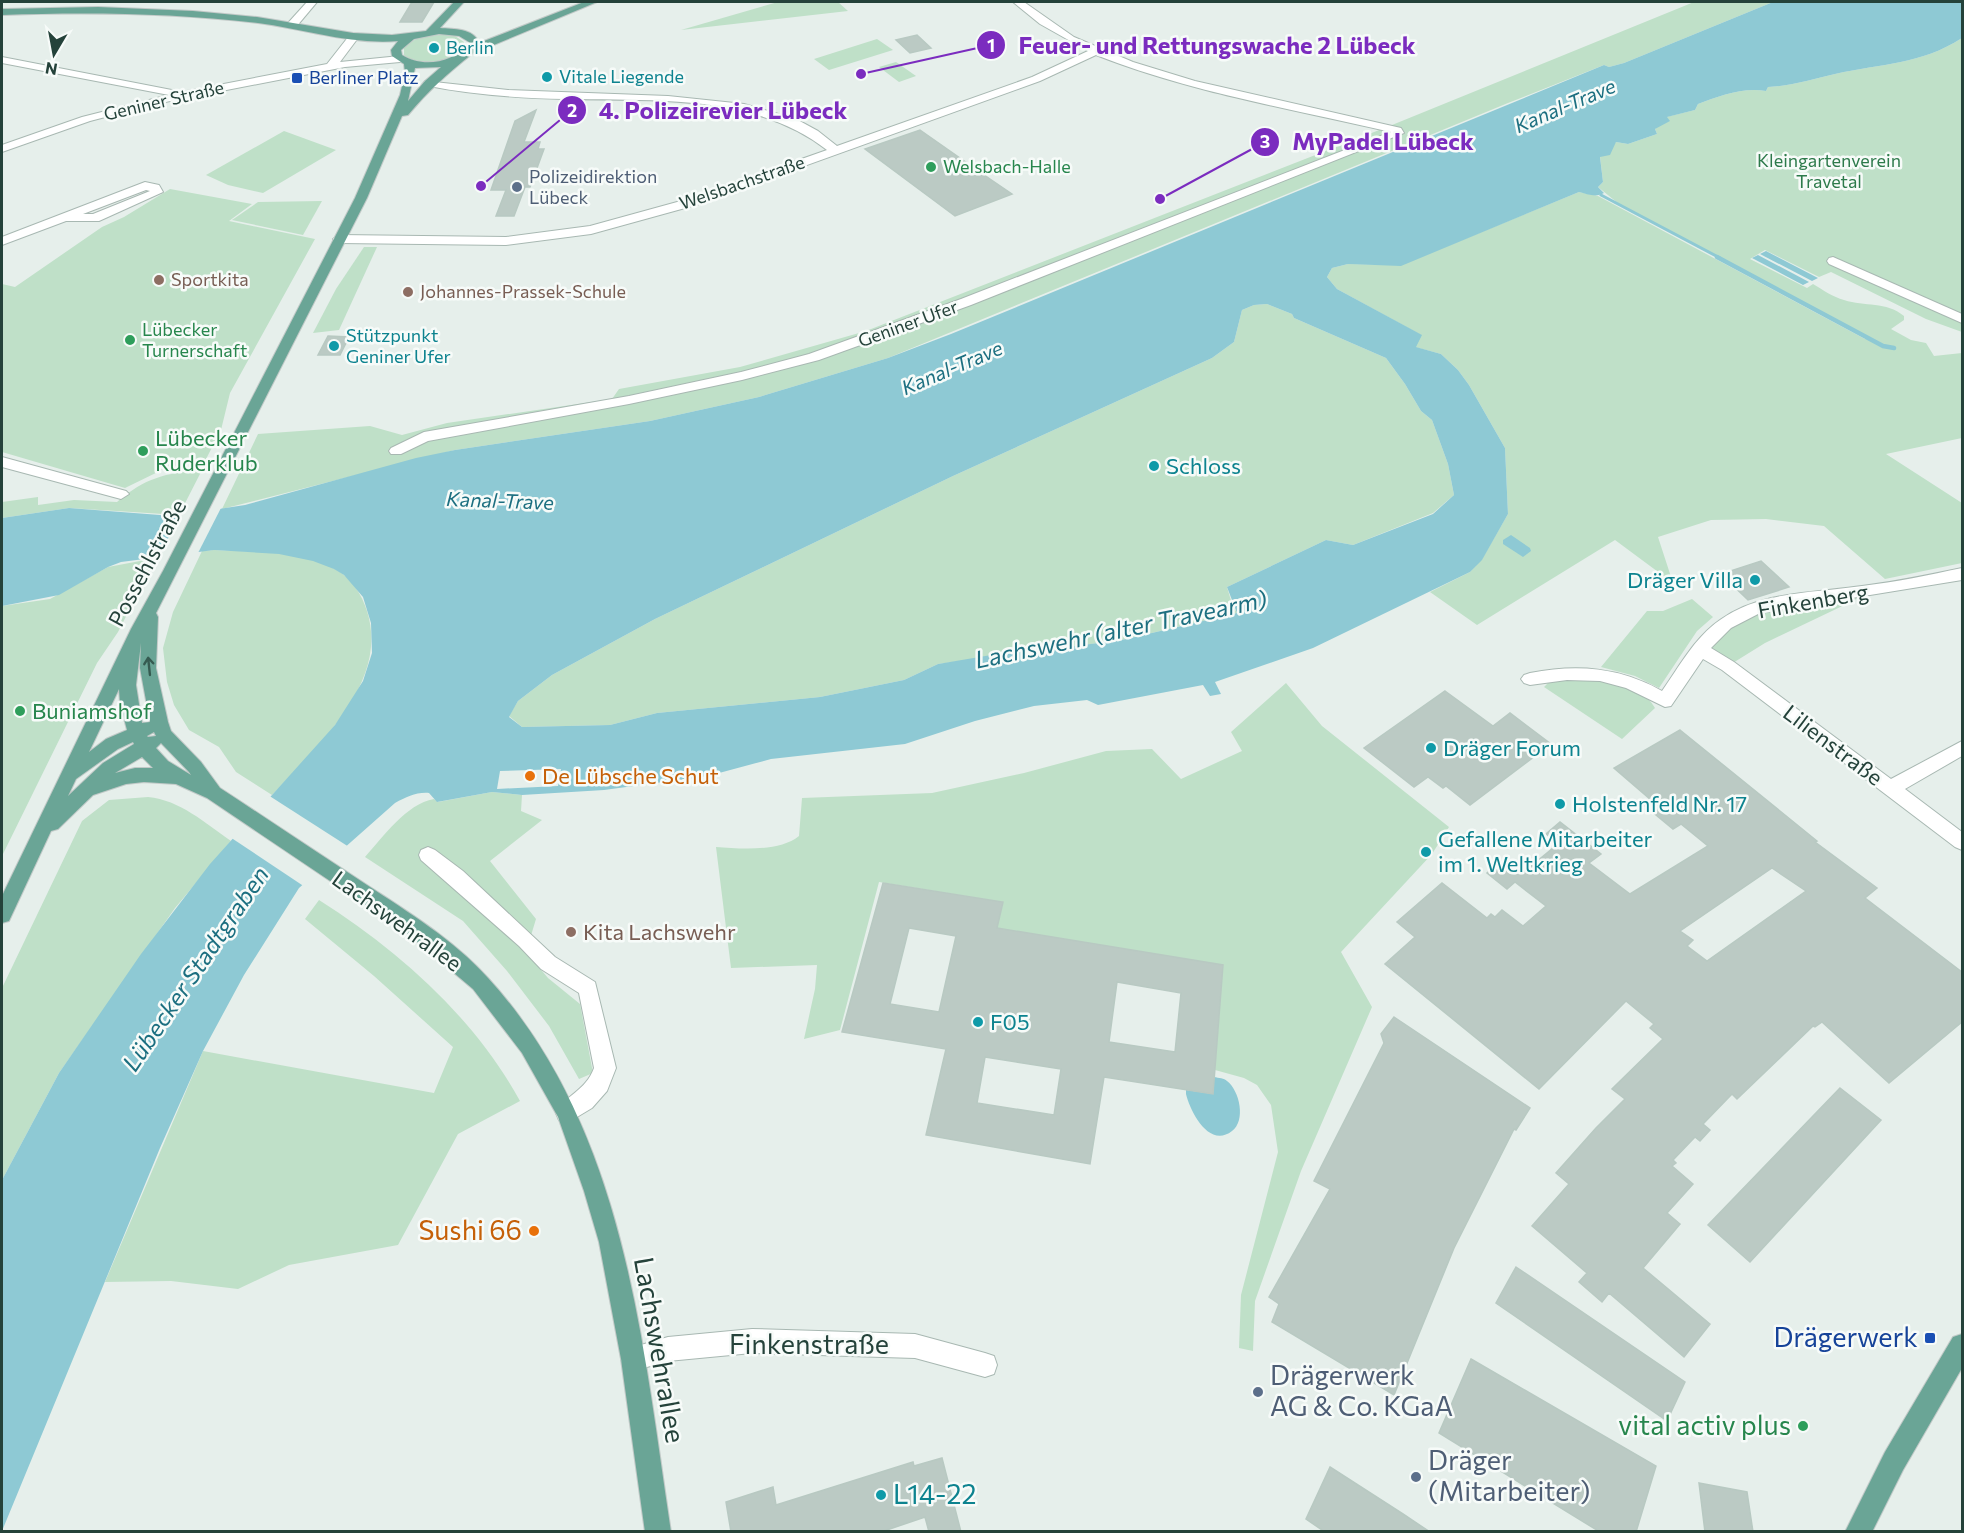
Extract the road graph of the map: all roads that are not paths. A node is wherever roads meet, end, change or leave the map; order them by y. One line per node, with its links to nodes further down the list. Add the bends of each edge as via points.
1 (7, 2): 8 (main road)
2 (25, 2): 10 (main road)
3 (57, 2): 9 (main road)
4 (312, 2): 13 (street)
5 (592, 2): 14 (main road)
6 (1018, 2): 22 (street, via 1041,22)
7 (458, 3): 15 (main road); 16 (main road)
8 (2, 4)
9 (83, 10): 10 (main road); 11 (main road)
10 (2, 11)
11 (128, 11): 12 (main road); 13 (main road)
12 (2, 17)
13 (292, 25): 17 (main road)
14 (525, 27): 19 (main road); 21 (main road)
15 (430, 32): 16 (main road); 18 (main road)
16 (456, 32): 19 (main road)
17 (339, 34): 18 (main road); 20 (main road)
18 (411, 37): 23 (main road)
19 (471, 37): 21 (main road, via 474,46)
20 (353, 38): 23 (main road); 26 (street)
21 (470, 51): 24 (main road)
22 (1094, 52): 31 (street, Welsbachstraße, via 1036,79); 37 (street, Geniner Ufer, via 1209,88 1398,133 966,302 814,357 652,395 424,437)
23 (398, 54): 24 (main road, via 433,64); 26 (street, Geniner Straße); 29 (main road, Possehlstraße, via 410,74)
24 (458, 59): 27 (main road, Possehlstraße)
25 (2, 60): 28 (street)
26 (331, 66): 28 (street, Geniner Straße)
27 (429, 83): 29 (main road, Possehlstraße); 31 (street, via 756,108 794,122 820,136)
28 (185, 94): 30 (street, Geniner Straße, via 86,119)
29 (385, 144): 33 (main road, Possehlstraße)
30 (2, 149)
31 (835, 150): 33 (street, Welsbachstraße, via 692,202 591,230 506,241)
32 (65, 217): 32 (street, via 146,186 157,192 95,218); 34 (street)
33 (339, 239): 41 (main road, Possehlstraße)
34 (2, 241)
35 (1833, 261): 36 (street)
36 (1962, 319)
37 (396, 451)
38 (2, 462): 39 (street)
39 (121, 494)
40 (1962, 574): 43 (street, Finkenberg, via 1746,612 1724,625)
41 (150, 610): 42 (main road, Possehlstraße); 45 (main road, one-way to 41, via 148,668)
42 (131, 646): 46 (main road, via 127,692); 49 (main road, Possehlstraße)
43 (1701, 650): 44 (street, Finkenberg, via 1665,701 1619,677 1559,673); 50 (street, Lilienstraße)
44 (1530, 679)
45 (162, 728): 46 (main road, Possehlstraße); 51 (main road, Lachswehrallee)
46 (140, 740): 48 (main road, Lachswehrallee); 49 (main road, Possehlstraße, via 112,744); 52 (main road, Possehlstraße)
47 (1962, 748): 50 (street)
48 (177, 777): 51 (main road, Lachswehrallee); 52 (main road, Possehlstraße, via 125,775)
49 (66, 780): 53 (main road, Possehlstraße)
50 (1891, 788): 54 (street, Lilienstraße)
51 (213, 793): 57 (main road, Lachswehrallee, via 410,924 480,983 529,1046)
52 (81, 794): 53 (main road, Possehlstraße)
53 (44, 830): 56 (main road)
54 (1962, 842)
55 (428, 855): 57 (street, via 548,963 588,988 605,1068 599,1084)
56 (2, 915)
57 (567, 1113): 59 (main road, Lachswehrallee, via 610,1242)
58 (1962, 1346): 62 (main road, via 1894,1461)
59 (633, 1359): 60 (street, Finkenstraße, via 668,1349 752,1341 915,1346); 61 (main road, Lachswehrallee)
60 (985, 1365)
61 (658, 1532)
62 (1858, 1532)

